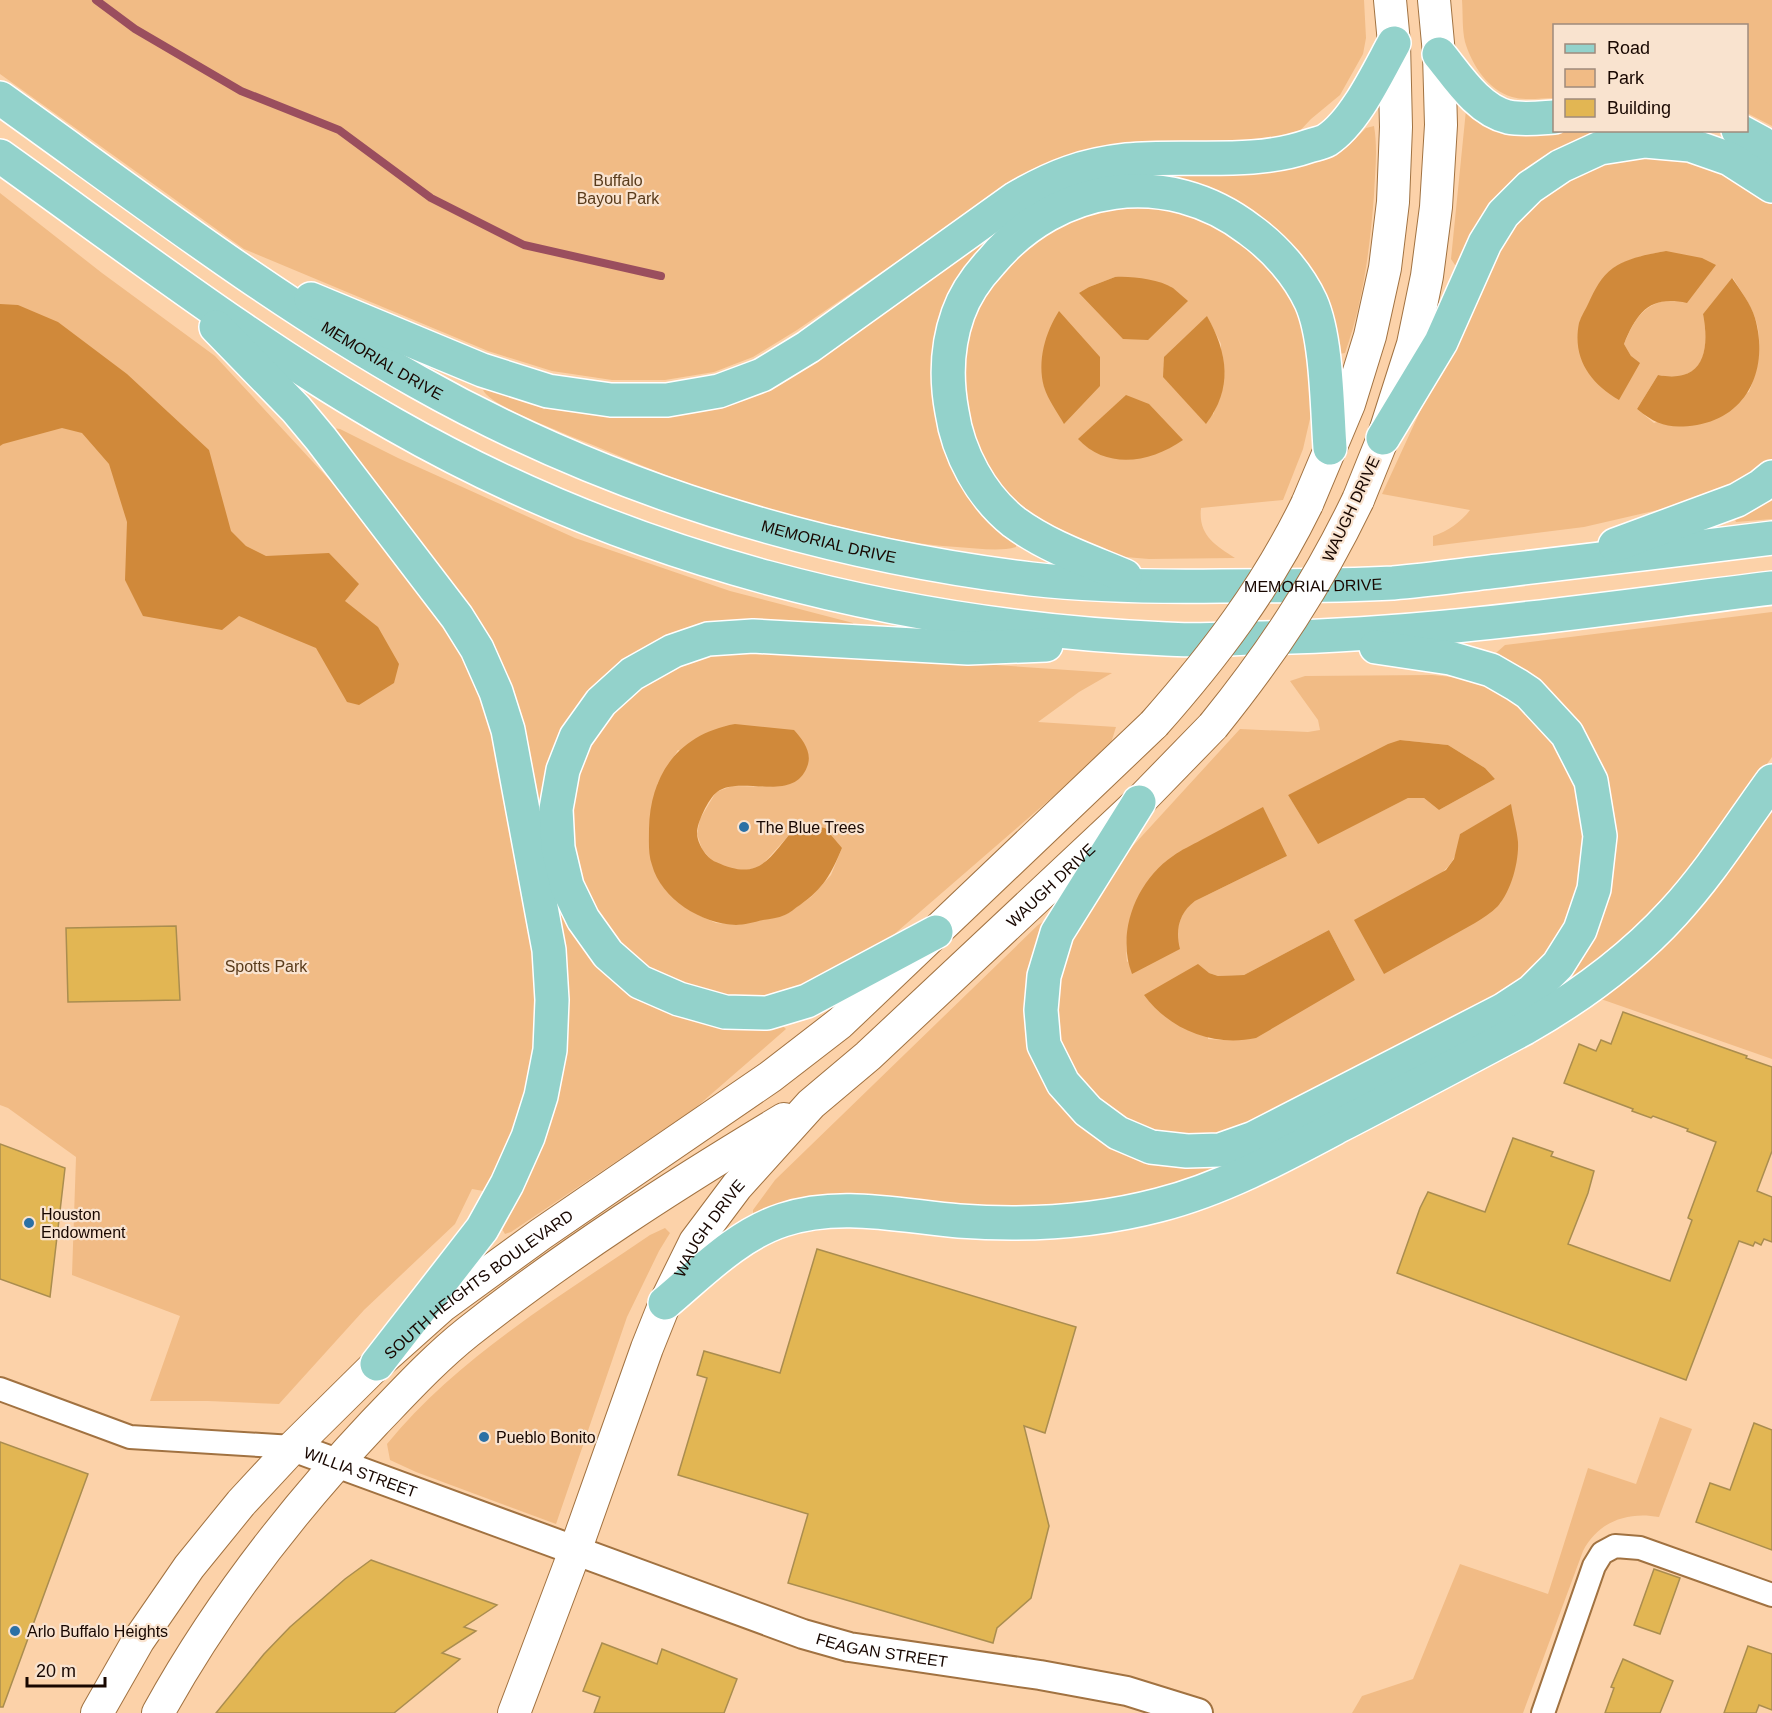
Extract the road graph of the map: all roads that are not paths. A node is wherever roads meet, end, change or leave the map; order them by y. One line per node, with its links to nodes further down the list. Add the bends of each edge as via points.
1 (1392, 23): 9 (main road, via 1363,98 1326,140 1263,156 1128,160 1084,167 1050,179 1016,198 808,347 762,375 719,391 667,400 610,400 548,391 482,370); 12 (main road, via 1396,127 1385,268 1349,404)
2 (1436, 26): 4 (main road, via 1472,94 1505,116); 11 (main road, WAUGH DRIVE, via 1441,125 1436,207 1413,344)
3 (0, 98): 9 (main road, MEMORIAL DRIVE)
4 (1553, 117)
5 (1742, 132): 6 (main road)
6 (1772, 151)
7 (0, 156): 10 (main road)
8 (1772, 186): 11 (main road, via 1730,159 1690,145 1645,141 1600,148 1561,166 1503,214 1485,243 1441,342)
9 (235, 267): 16 (main road, MEMORIAL DRIVE, via 410,377 504,426 703,508 806,538 905,560 1034,579)
10 (160, 270): 19 (main road, via 302,370 396,426 582,515 691,555 791,585 898,608 1030,628); 25 (main road, via 296,409 457,617 496,692 524,808 549,950 552,1000 550,1050 541,1096 516,1166 482,1229)
11 (1383, 438): 21 (main road, WAUGH DRIVE, bridge, via 1335,549 1273,648 1213,726)
12 (1330, 448): 16 (main road, via 1322,341 1311,303 1269,244 1239,221 1205,203 1131,190 1061,206 1029,225 976,279 958,314 949,351 948,392 954,429 986,492 1012,520 1048,545); 22 (main road, bridge, via 1307,504 1274,567 1200,672 1154,724)
13 (1772, 477): 15 (main road, via 1737,500)
14 (1772, 538): 15 (main road, MEMORIAL DRIVE)
15 (1565, 564): 16 (main road, MEMORIAL DRIVE, via 1398,582)
16 (1152, 587)
17 (1772, 588): 18 (main road, via 1403,632)
18 (1312, 638): 19 (main road); 21 (main road, via 1450,658 1491,670 1528,693 1567,734 1591,781 1600,836 1594,889 1580,930 1558,965 1532,991 1503,1010 1264,1133 1220,1150 1151,1147 1118,1133 1088,1111 1063,1083 1044,1045 1041,1010 1044,976 1057,933)
19 (1168, 640): 22 (main road, via 968,648 753,636 708,639 673,651 632,674 601,702 576,736 563,770 556,809 558,848 567,886 583,919 608,954 640,982 725,1012 767,1013 807,1001)
20 (1772, 781): 24 (main road, via 1674,912 1597,982 1525,1028 1264,1165 1160,1205 1062,1222 960,1221 819,1211 782,1220 739,1242)
21 (1138, 802): 23 (main road, WAUGH DRIVE, via 868,1056)
22 (936, 932): 25 (main road, SOUTH HEIGHTS BOULEVARD, via 840,1023 770,1077 442,1306)
23 (811, 1104): 24 (main road, WAUGH DRIVE, via 736,1186 695,1242); 28 (main road, SOUTH HEIGHTS BOULEVARD, via 698,1171 560,1264 467,1333 407,1388)
24 (665, 1303): 29 (main road, WAUGH DRIVE)
25 (377, 1364): 27 (main road, SOUTH HEIGHTS BOULEVARD)
26 (0, 1389): 27 (street, WILLIA STREET, via 130,1437)
27 (293, 1447): 28 (street, WILLIA STREET); 31 (main road, SOUTH HEIGHTS BOULEVARD, via 189,1567 138,1641)
28 (336, 1464): 29 (street, WILLIA STREET); 32 (main road, SOUTH HEIGHTS BOULEVARD, via 278,1531 231,1596)
29 (575, 1551): 33 (main road, WAUGH DRIVE); 34 (street, FEAGAN STREET, via 803,1635 849,1647 1108,1687)
30 (1772, 1595): 35 (street, via 1640,1548 1615,1546 1602,1553 1594,1566)
31 (96, 1713)
32 (158, 1713)
33 (514, 1713)
34 (1198, 1713)
35 (1543, 1713)

